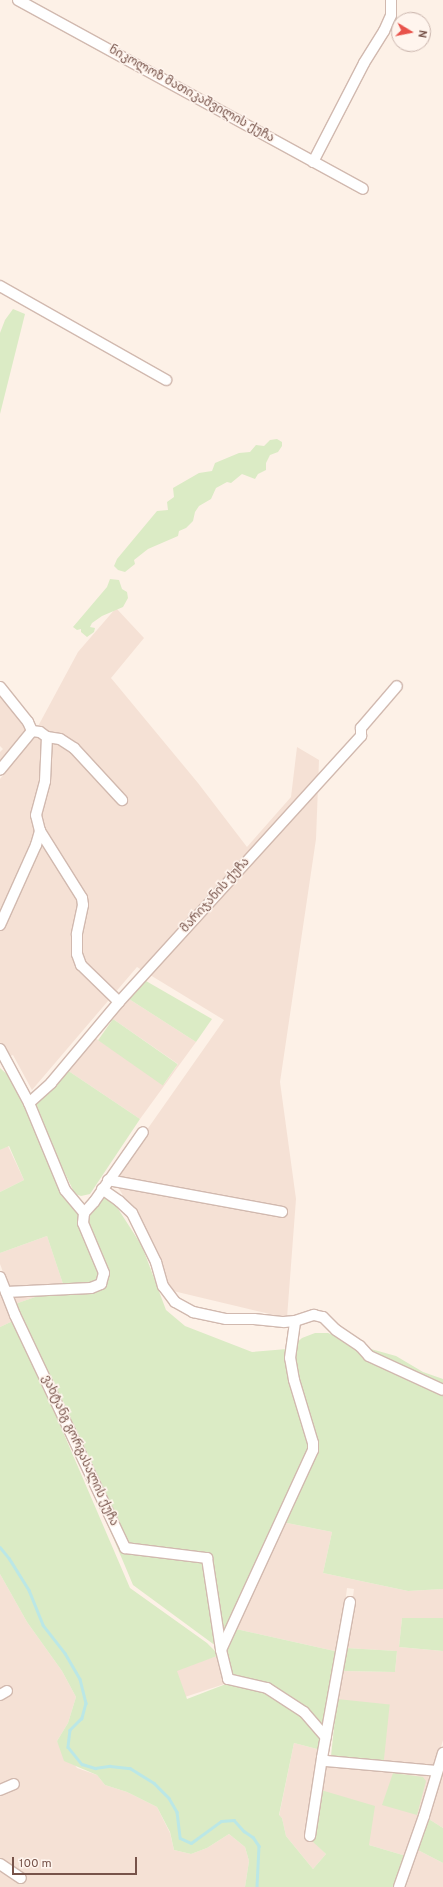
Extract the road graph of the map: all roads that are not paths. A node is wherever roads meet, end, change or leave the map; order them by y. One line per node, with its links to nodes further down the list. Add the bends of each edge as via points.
1 (18, 0): 3 (street, ნიკოლოზ მათიკაშვილის ქუჩა)
2 (391, 0): 3 (street, via 391,15 384,31 364,63)
3 (313, 162): 4 (street, ნიკოლოზ მათიკაშვილის ქუჩა)
4 (363, 189)
5 (0, 286): 6 (street)
6 (166, 380)
7 (397, 686): 15 (street, მარიჯანის ქუჩა, via 361,728 361,736)
8 (0, 687): 9 (street, via 28,722)
9 (32, 731): 10 (street, via 40,732); 11 (street)
10 (47, 737): 12 (street, via 60,740 74,748); 13 (street, via 45,781 36,815)
11 (0, 770)
12 (122, 800)
13 (40, 831): 14 (street); 15 (street, via 82,898 77,934 77,954 81,965)
14 (0, 926)
15 (119, 1002): 17 (street, მარიჯანის ქუჩა, via 51,1084)
16 (0, 1049): 17 (street)
17 (29, 1103): 22 (street, via 66,1190)
18 (143, 1132): 19 (street)
19 (108, 1180): 20 (street); 21 (street)
20 (102, 1189): 22 (street); 25 (street, via 132,1213 156,1262 163,1286 175,1302 193,1312 226,1319)
21 (282, 1212)
22 (84, 1213): 24 (street, via 83,1223 104,1273 101,1284 91,1288)
23 (0, 1277): 24 (street, ვახტანგ გორგასალის ქუჩა)
24 (6, 1292): 28 (street, ვახტანგ გორგასალის ქუჩა, via 31,1351 126,1548 207,1558)
25 (295, 1321): 26 (street, via 314,1315 322,1317 369,1356); 28 (street, via 290,1358 294,1380 314,1443 313,1450)
26 (443, 1390)
27 (350, 1602): 29 (street)
28 (221, 1650): 29 (street, via 226,1675 230,1681 267,1688 304,1712)
29 (326, 1737): 31 (street)
30 (443, 1753): 32 (street)
31 (322, 1758): 32 (street, via 326,1761); 35 (street)
32 (440, 1768): 38 (street, via 414,1848)
33 (14, 1784): 34 (street)
34 (0, 1790)
35 (310, 1836)
36 (0, 1864): 37 (street)
37 (21, 1878)
38 (398, 1887)

